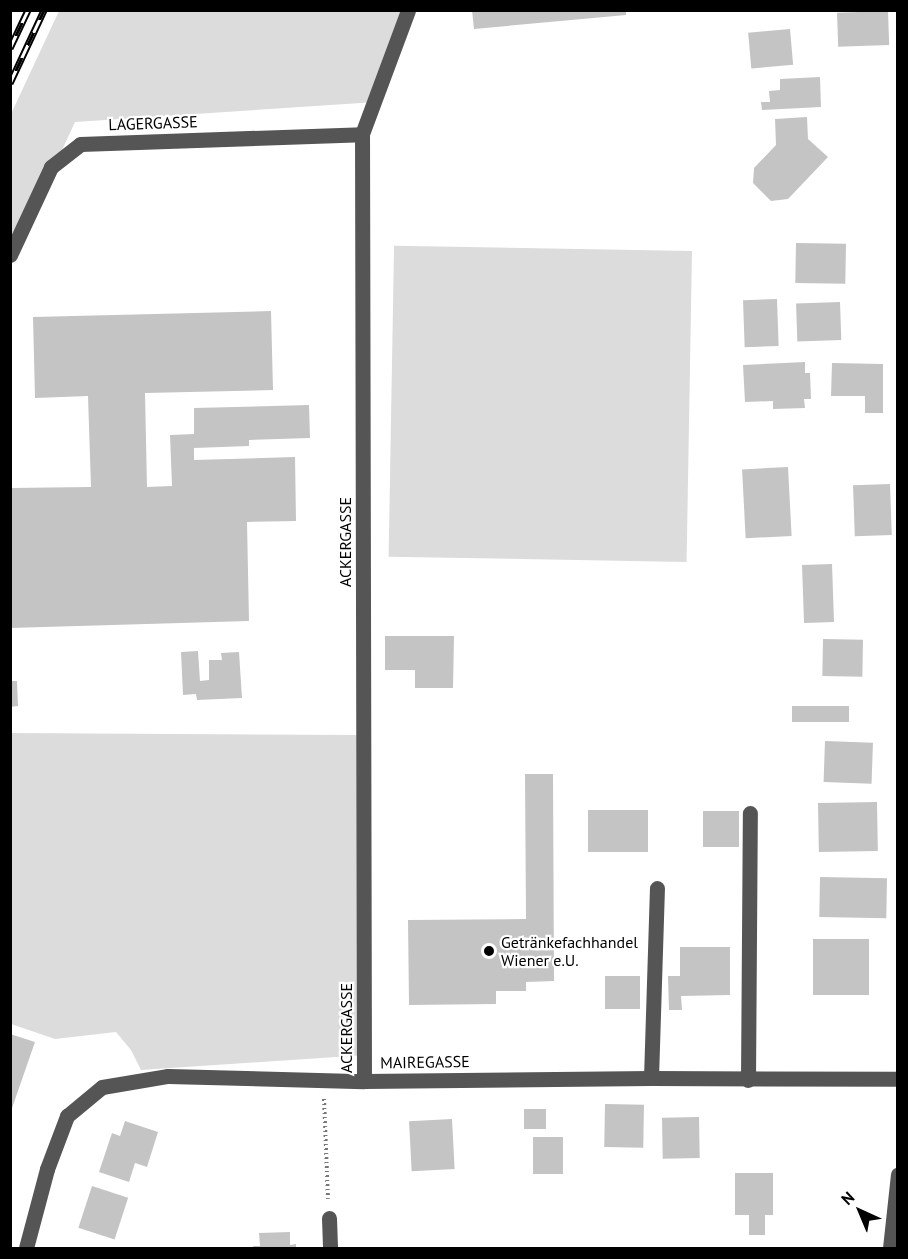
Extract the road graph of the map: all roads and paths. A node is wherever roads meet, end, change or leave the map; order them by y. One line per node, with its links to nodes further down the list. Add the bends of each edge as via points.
1 (408, 10): 2 (street, ACKERGASSE)
2 (362, 134): 3 (street, LAGERGASSE, via 80,144 51,166); 10 (street, ACKERGASSE)
3 (10, 255)
4 (750, 813): 9 (street)
5 (657, 888): 6 (street)
6 (651, 1078): 9 (street, MAIREGASSE); 10 (street, MAIREGASSE)
7 (897, 1079): 9 (street, MAIREGASSE)
8 (323, 1080): 10 (street, MAIREGASSE); 12 (path); 13 (street, MAIREGASSE, via 168,1076 102,1087 67,1116 46,1169)
9 (748, 1080)
10 (364, 1081)
11 (897, 1174): 15 (street)
12 (329, 1218): 14 (street)
13 (26, 1248)
14 (330, 1248)
15 (890, 1248)

